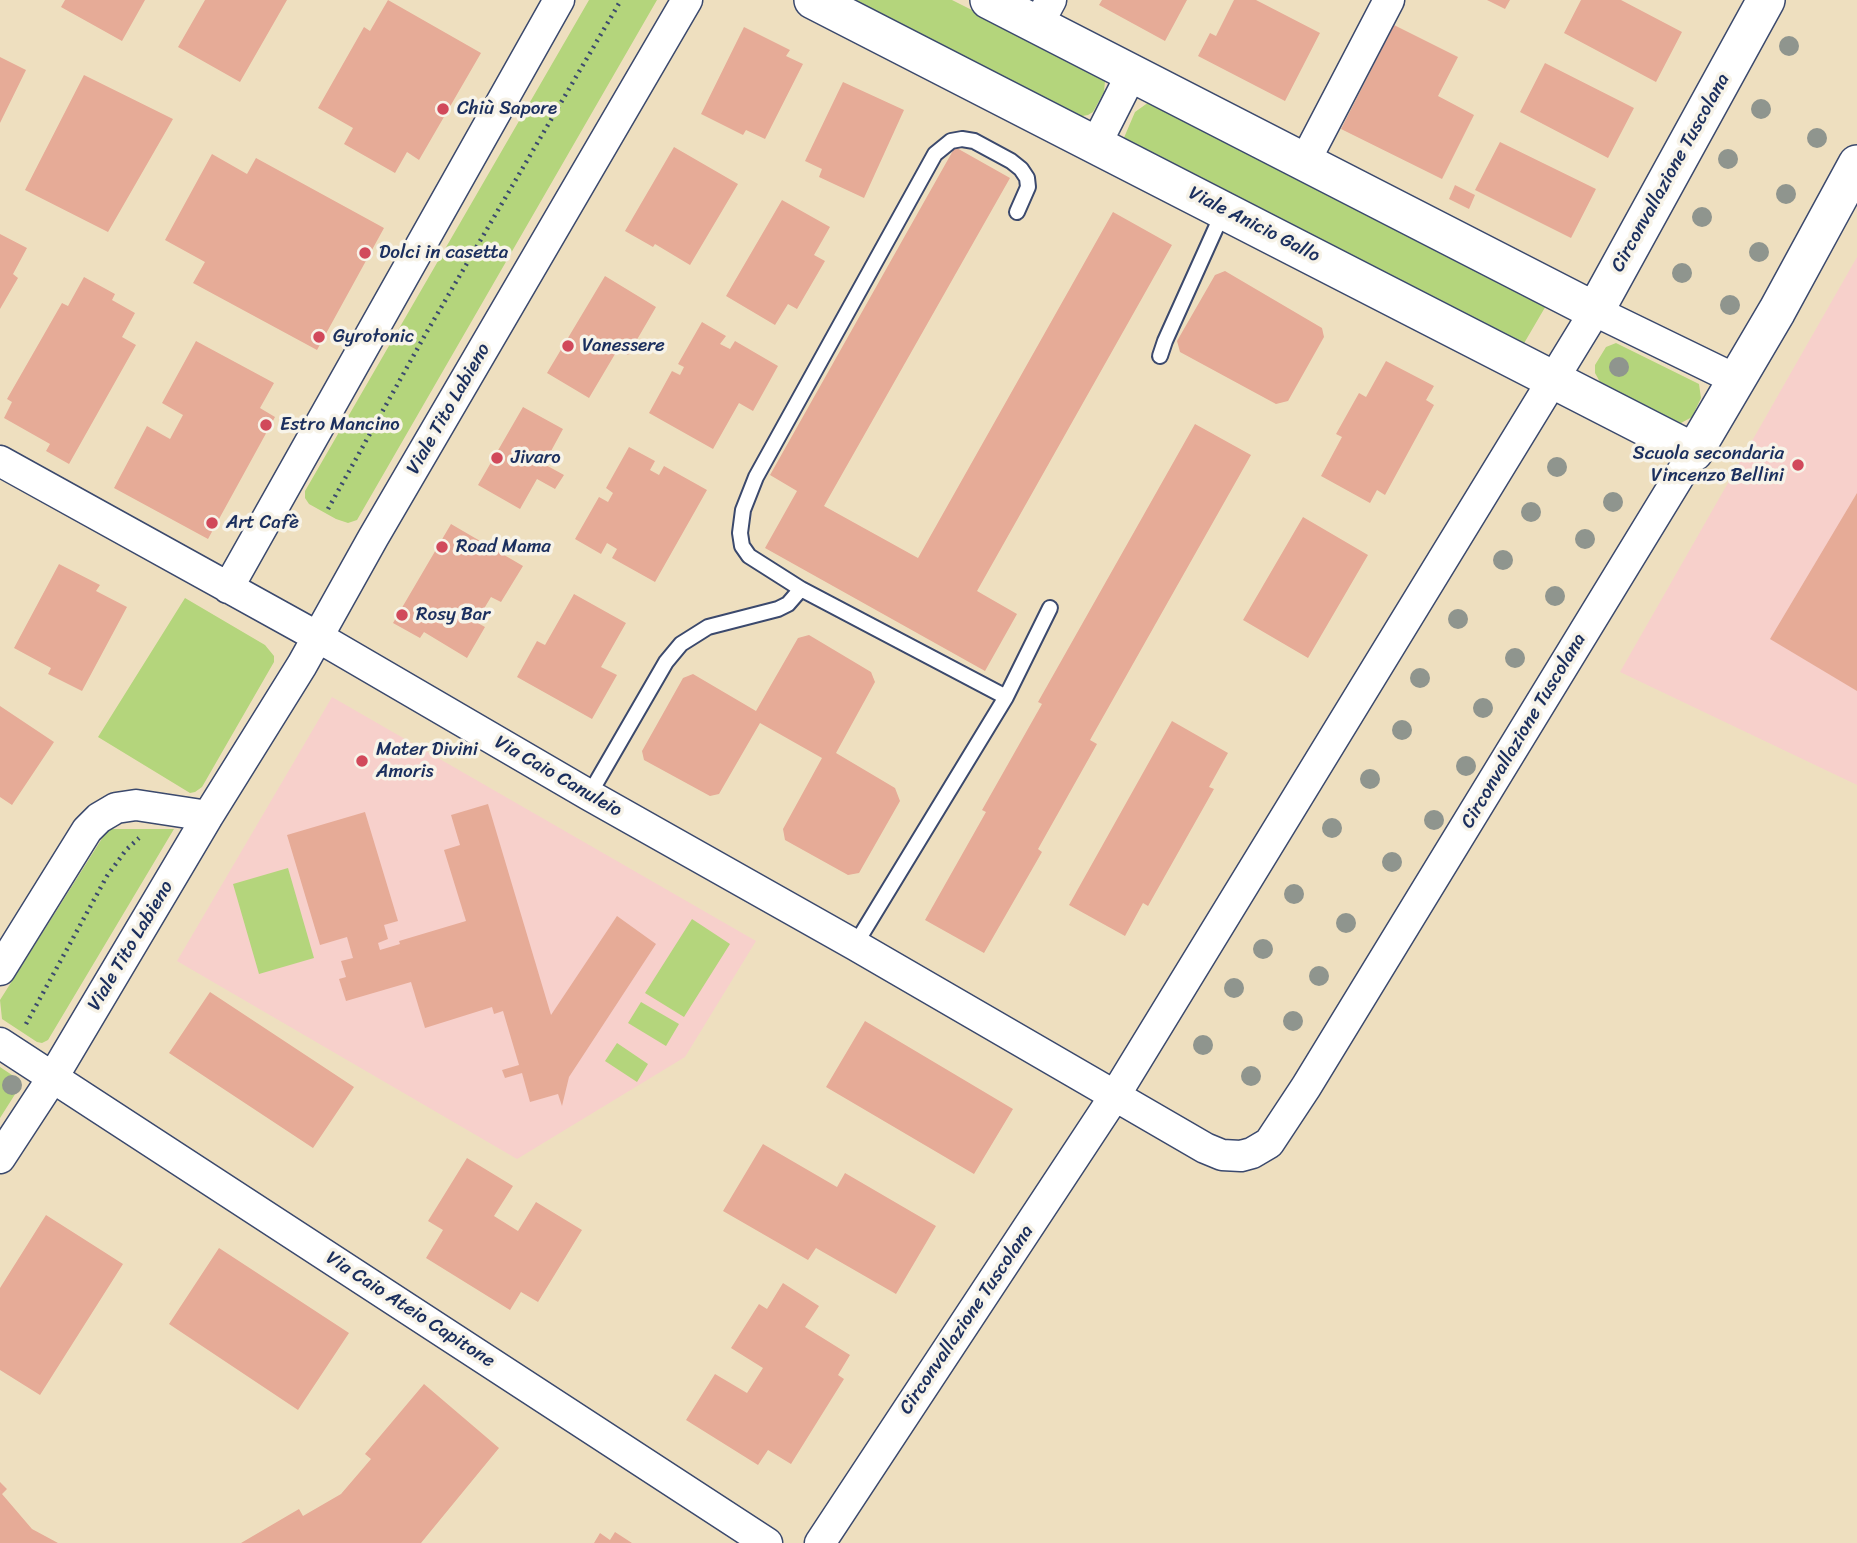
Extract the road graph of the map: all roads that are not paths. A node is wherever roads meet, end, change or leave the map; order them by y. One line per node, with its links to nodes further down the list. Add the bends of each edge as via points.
1 (559, 0): 20 (street)
2 (687, 0): 23 (street, Viale Tito Labieno)
3 (813, 0): 9 (street, Viale Anicio Gallo)
4 (989, 0): 7 (street)
5 (1389, 0): 10 (street)
6 (1766, 0): 14 (street, Circonvallazione Tuscolana)
7 (1044, 12): 8 (street)
8 (1132, 73): 9 (street); 10 (street)
9 (1096, 144): 12 (street, Viale Anicio Gallo)
10 (1305, 161): 14 (street)
11 (1857, 164): 17 (street, Circonvallazione Tuscolana)
12 (1224, 210): 15 (lane); 16 (street, Viale Anicio Gallo)
13 (1017, 212): 21 (lane, via 1028,187 1021,169 974,141 951,141 935,153 756,477 743,510 740,533 749,556)
14 (1595, 310): 16 (street, Circonvallazione Tuscolana); 17 (street)
15 (1160, 356)
16 (1554, 378): 18 (street, Viale Anicio Gallo); 31 (street, Circonvallazione Tuscolana)
17 (1737, 380): 18 (street, Circonvallazione Tuscolana)
18 (1694, 452): 31 (street, Circonvallazione Tuscolana, via 1269,1143 1241,1156 1222,1155)
19 (0, 461): 20 (street, Via Caio Canuleio)
20 (228, 587): 23 (street, Via Caio Canuleio)
21 (802, 589): 24 (lane); 25 (lane, via 778,609 708,627 681,644 666,662)
22 (1051, 608): 24 (lane)
23 (318, 637): 25 (street, Via Caio Canuleio); 26 (street, Viale Tito Labieno)
24 (1006, 697): 27 (lane)
25 (589, 796): 27 (street, Via Caio Canuleio)
26 (208, 816): 28 (street, via 149,805 108,812 92,824); 30 (street, Viale Tito Labieno)
27 (855, 945): 31 (street, Via Caio Canuleio)
28 (0, 971)
29 (5, 1046): 30 (street)
30 (53, 1077): 32 (street, Viale Tito Labieno); 33 (street, Via Caio Ateio Capitone)
31 (1114, 1097): 34 (street, Circonvallazione Tuscolana)
32 (0, 1158)
33 (767, 1543)
34 (820, 1543)

